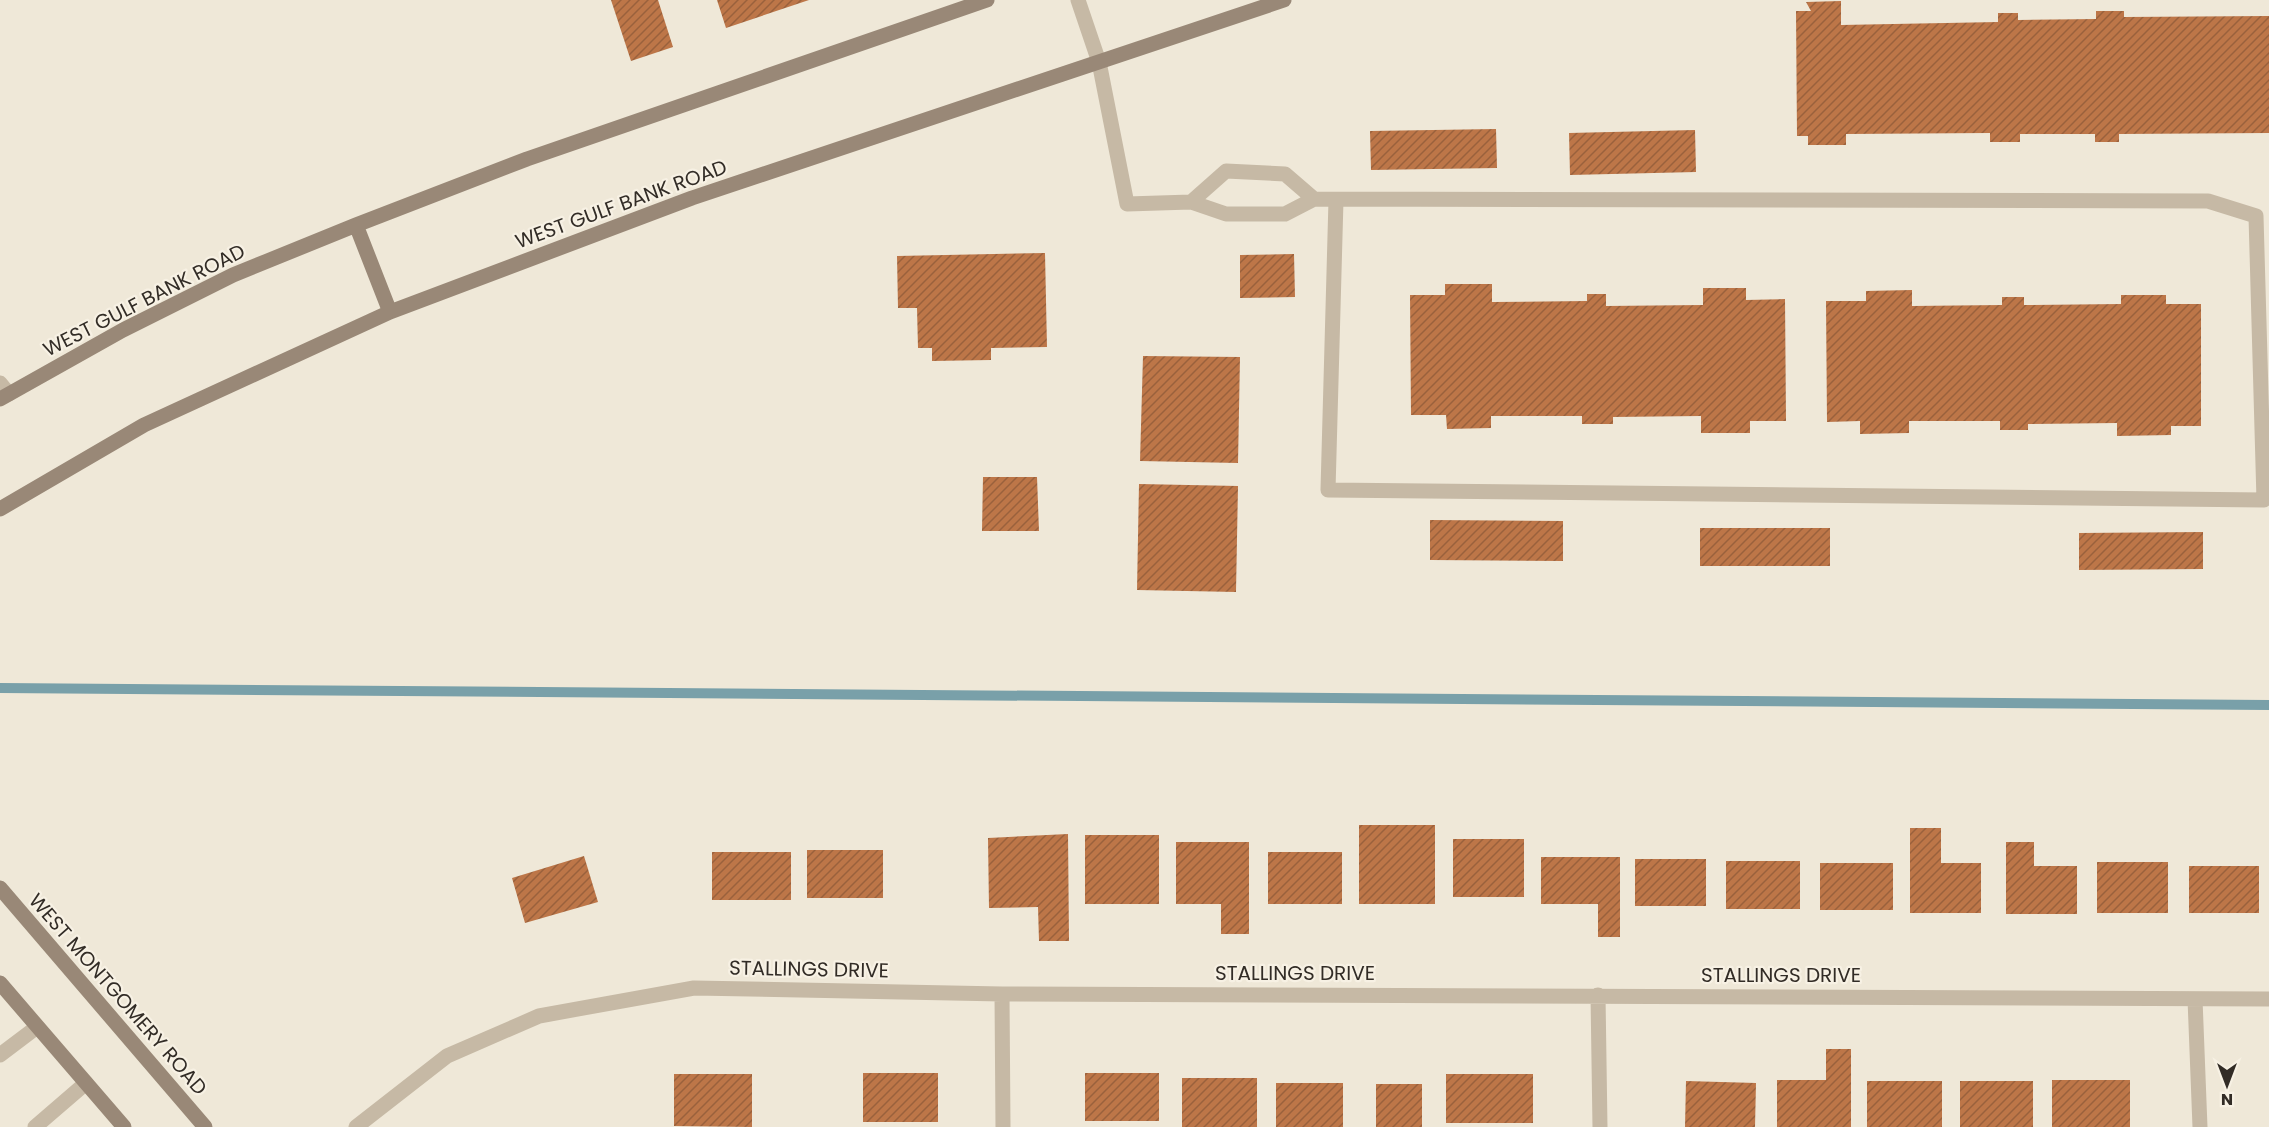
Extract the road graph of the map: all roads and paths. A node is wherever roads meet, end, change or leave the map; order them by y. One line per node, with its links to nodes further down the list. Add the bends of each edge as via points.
1 (987, 0): 8 (main road, WEST GULF BANK ROAD, via 527,159)
2 (1078, 0): 4 (street)
3 (1284, 0): 4 (main road, WEST GULF BANK ROAD)
4 (1099, 62): 7 (street, via 1127,204); 9 (main road, WEST GULF BANK ROAD, via 692,198)
5 (1314, 199): 6 (street); 7 (street, via 1285,214 1226,214); 7 (street, via 1285,174 1226,171)
6 (1336, 200): 11 (street, via 2208,201 2256,216); 11 (street, via 1328,490)
7 (1191, 202)
8 (356, 225): 9 (main road); 10 (main road, WEST GULF BANK ROAD, via 213,285)
9 (390, 312): 12 (main road, WEST GULF BANK ROAD, via 144,425)
10 (3, 392)
11 (2266, 500)
12 (0, 509)
13 (0, 888): 24 (main road, WEST MONTGOMERY ROAD)
14 (0, 983): 19 (main road)
15 (1002, 994): 16 (street, STALLINGS DRIVE); 25 (street, STALLINGS DRIVE, via 693,988 539,1016 447,1056); 26 (street)
16 (1598, 995): 17 (street, STALLINGS DRIVE); 27 (street)
17 (2195, 999): 18 (street, STALLINGS DRIVE); 28 (street)
18 (2269, 999)
19 (37, 1027): 20 (street); 21 (main road)
20 (0, 1055)
21 (86, 1083): 22 (street); 23 (main road)
22 (35, 1127)
23 (124, 1127)
24 (205, 1127)
25 (356, 1127)
26 (1003, 1127)
27 (1600, 1127)
28 (2200, 1127)

